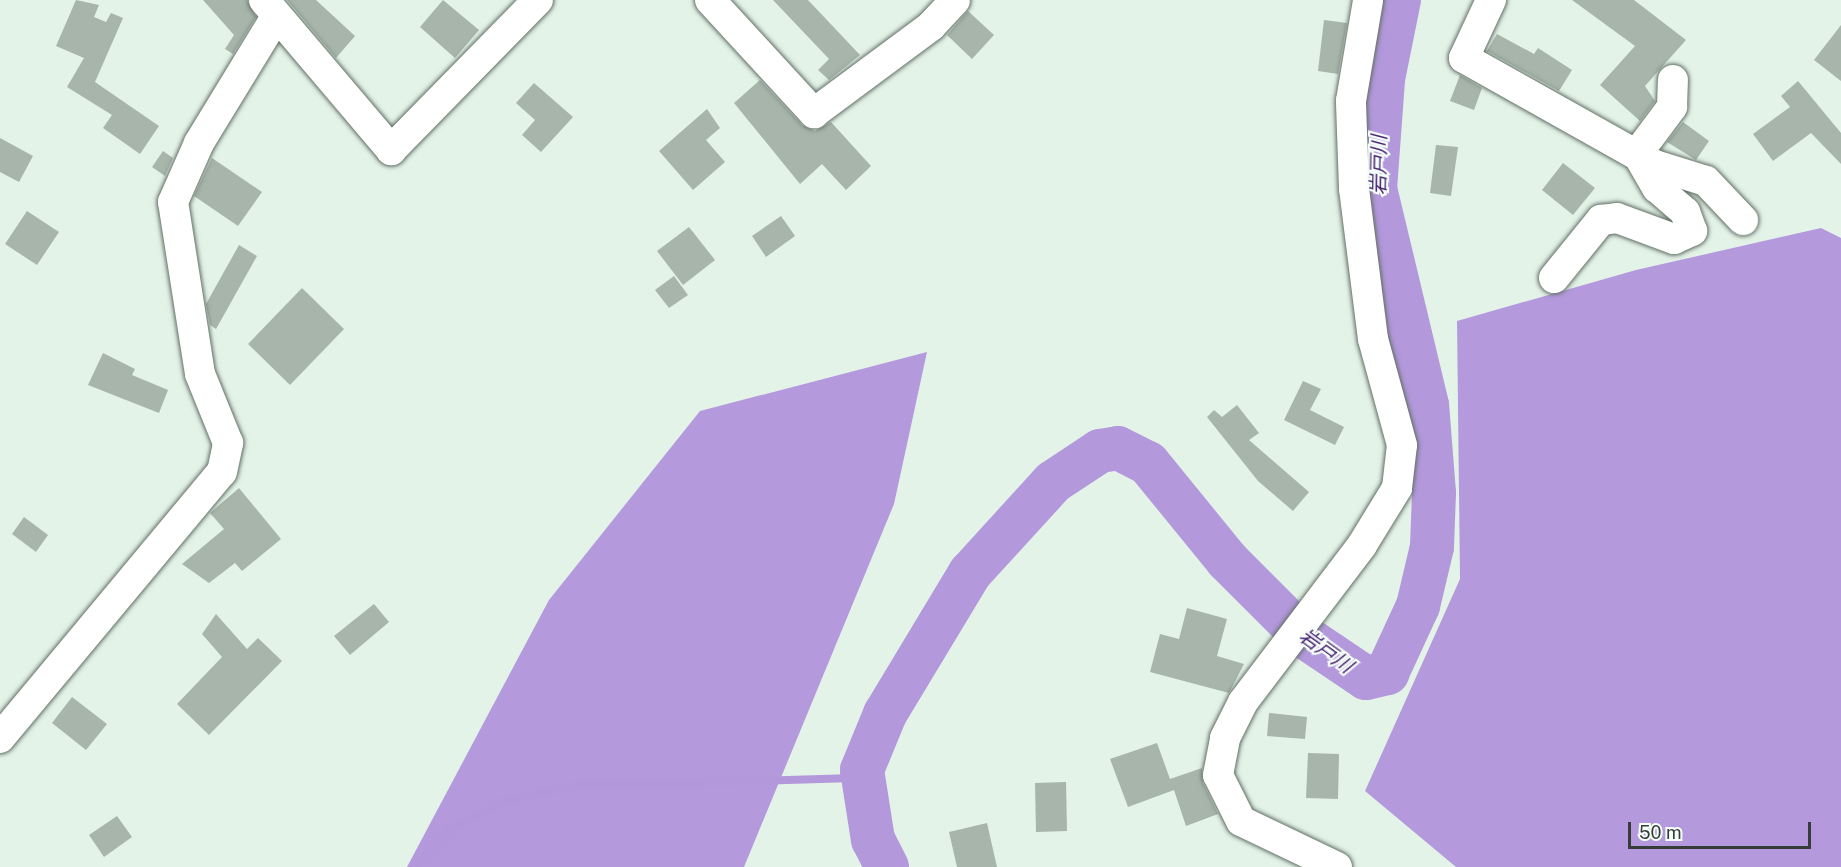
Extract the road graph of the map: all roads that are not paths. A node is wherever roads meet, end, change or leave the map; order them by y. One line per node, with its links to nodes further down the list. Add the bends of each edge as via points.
1 (538, 0): 6 (street, via 391,150)
2 (710, 0): 3 (street, via 814,113 931,26)
3 (955, 0)
4 (1368, 0): 12 (street, via 1351,101 1354,189 1373,339 1402,445 1396,488 1362,545 1243,702 1225,738 1218,775 1241,822)
5 (1491, 0): 8 (street, via 1464,58)
6 (270, 9): 11 (street, via 173,202 200,374 228,443 222,472)
7 (1673, 80): 8 (street, via 1672,107)
8 (1637, 154): 9 (street, via 1706,181); 10 (street, via 1657,188 1685,212 1692,231 1674,239 1617,218 1601,220)
9 (1743, 220)
10 (1554, 278)
11 (0, 738)
12 (1337, 867)

